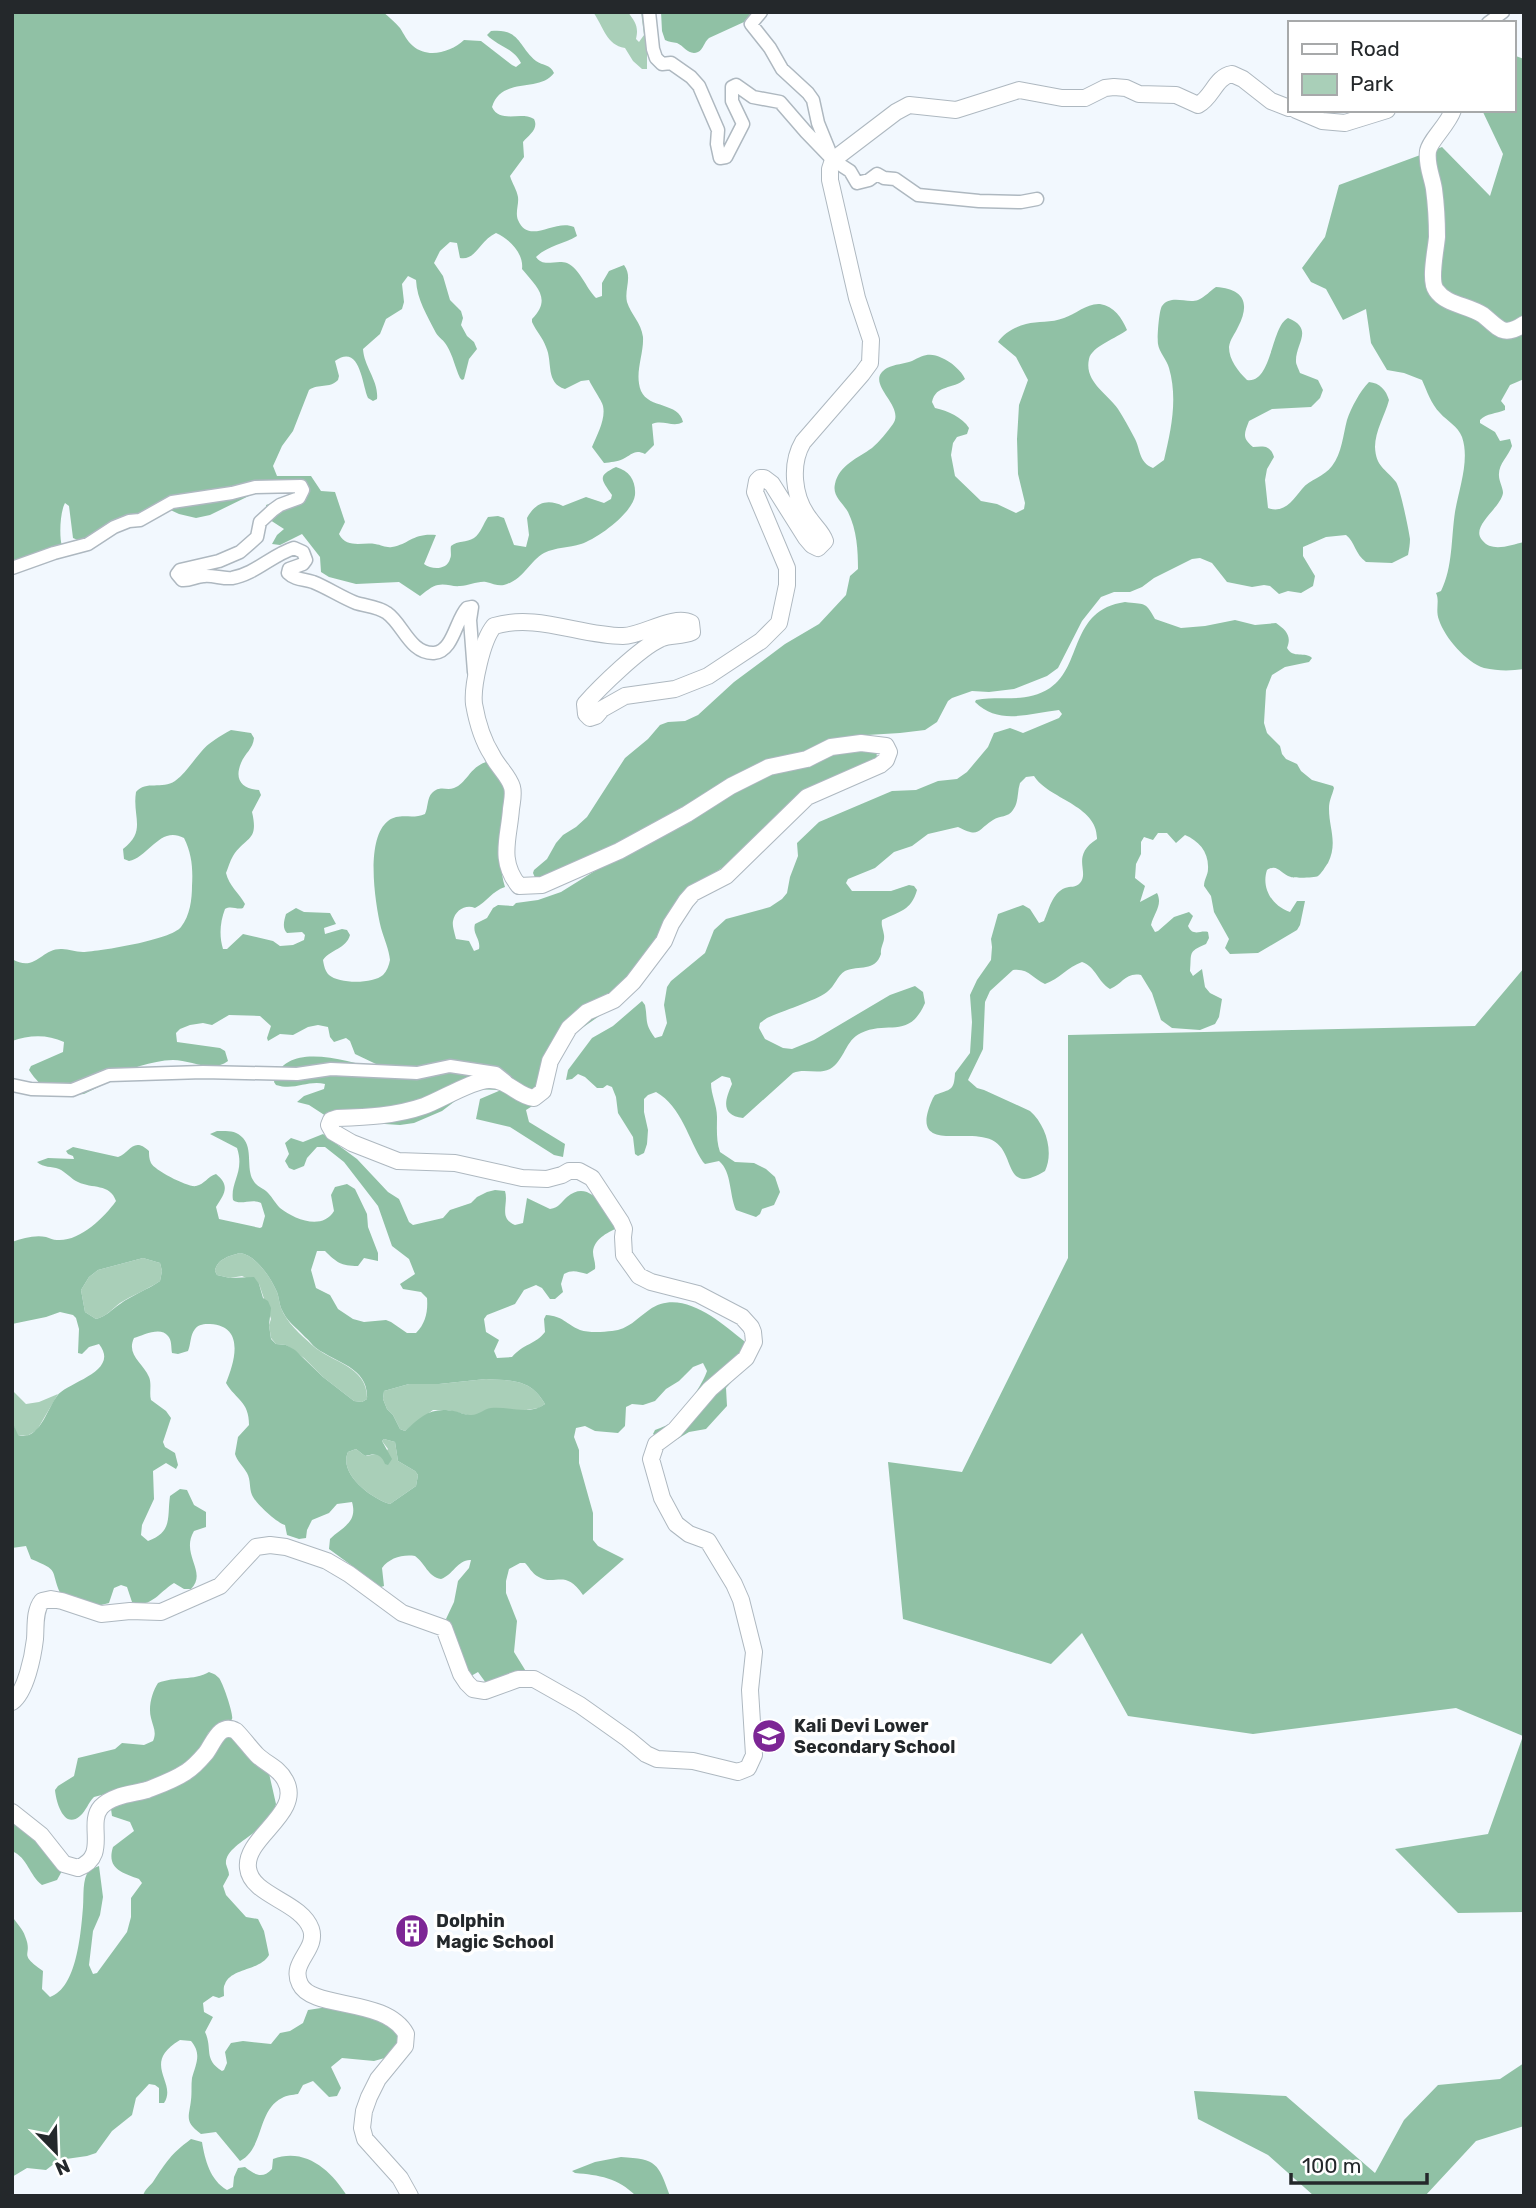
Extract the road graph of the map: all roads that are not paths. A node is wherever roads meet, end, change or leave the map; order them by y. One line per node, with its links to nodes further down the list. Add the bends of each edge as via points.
1 (649, 12): 7 (street, via 654,54 662,64 691,76 699,86 718,130 720,158 726,157 743,124 731,94 736,85 753,97 780,102)
2 (761, 12): 7 (street, via 751,24 782,69 813,100)
3 (1288, 108): 7 (main road, via 1232,74 1220,79 1207,100 1198,104 1114,87 1085,98 1019,90 956,110 909,105)
4 (1301, 112): 5 (main road, via 1322,121 1345,123)
5 (1381, 112)
6 (1451, 112): 9 (main road, via 1428,148 1437,228 1433,284 1448,301 1468,306 1499,330 1510,331)
7 (834, 160): 8 (street, via 858,183 877,174 895,179 918,195 979,201); 11 (main road, via 830,180 871,340 870,363 796,455 797,493 808,518 822,533 822,547 812,545 772,484 764,478 757,481 755,492 787,568 779,623 761,641 708,676 675,689 625,696 590,718 585,704 594,693 644,649 662,638 692,632 691,623 610,636 550,624 505,623 489,632)
8 (1037, 199)
9 (1524, 324)
10 (12, 568): 11 (street, via 88,544 114,527 140,520 172,502 255,487 301,486 299,498 280,505 260,522 257,537 240,552 177,574 188,581 202,576 231,578 294,548 303,552 306,560 289,569 292,577 387,612 410,642 434,653 448,645 458,619 472,607 472,668)
11 (477, 680): 13 (main road, via 474,702 485,740 512,785 506,852 510,876 519,886 542,885 619,851 769,767 807,760 831,747 861,743 886,746 889,752 880,765 807,797 726,876 694,893 633,982 614,1000 587,1012 569,1028 547,1069 543,1091 527,1097)
12 (12, 1085): 13 (street, via 72,1090 109,1075 297,1074 331,1069 417,1073 450,1066 496,1073)
13 (512, 1086): 14 (main road, via 492,1079 480,1081 401,1113 331,1120 330,1129 398,1161 455,1163 522,1178 547,1179 579,1171 592,1178 621,1222 624,1255 639,1276 698,1294 751,1327 754,1342 747,1358 656,1444 651,1459 667,1511 689,1534 708,1541 741,1600 754,1652 750,1690 754,1755 748,1768 738,1772 693,1761 657,1759 534,1679 473,1689 461,1674 444,1628 402,1613 327,1561 275,1545 256,1547 220,1586 161,1612 101,1614 62,1601 42,1601 24,1684)
14 (12, 1702)
15 (12, 1812): 16 (main road, via 41,1835 64,1864 78,1868 96,1848 97,1816 104,1804 180,1776 225,1729 236,1731 280,1773 288,1786 288,1802 250,1855 248,1871 255,1883 300,1914 310,1928 311,1943 298,1968 304,1990 313,1997 387,2017 406,2034 405,2046 369,2097 362,2128 365,2139)
16 (411, 2196)

